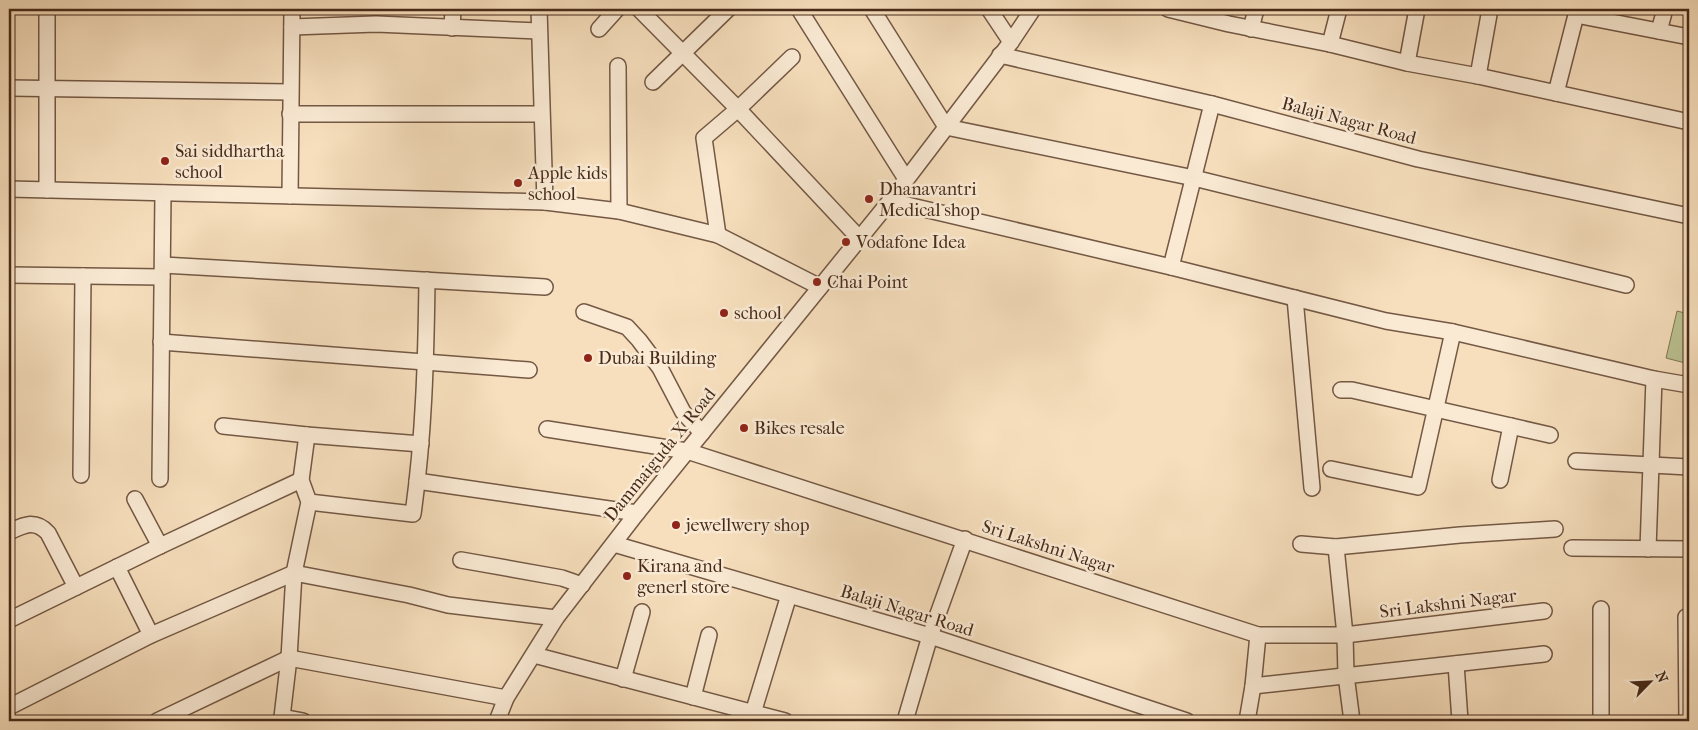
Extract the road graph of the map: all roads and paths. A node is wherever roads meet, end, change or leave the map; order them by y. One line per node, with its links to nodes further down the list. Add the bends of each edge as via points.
1 (46, 9): 36 (street)
2 (292, 9): 20 (street)
3 (453, 9): 21 (street)
4 (539, 9): 24 (street)
5 (617, 9): 22 (street)
6 (639, 9): 29 (street)
7 (728, 9): 29 (street)
8 (799, 9): 47 (street)
9 (872, 9): 45 (street)
10 (989, 9): 27 (street)
11 (1034, 9): 27 (street, Dammaiguda X Road)
12 (1256, 9): 23 (street)
13 (1339, 9): 28 (street)
14 (1417, 9): 32 (street)
15 (1490, 9): 34 (street)
16 (1665, 9): 25 (street)
17 (1175, 10): 23 (street)
18 (1577, 12): 25 (street); 39 (street)
19 (376, 16): 20 (street); 21 (street)
20 (292, 27): 38 (street)
21 (452, 28): 24 (street)
22 (599, 29)
23 (1251, 29): 28 (street)
24 (539, 31): 43 (street)
25 (1659, 31): 26 (street)
26 (1689, 36)
27 (1011, 42): 30 (street, Dammaiguda X Road)
28 (1330, 44): 32 (street)
29 (682, 52): 35 (street); 41 (street)
30 (1000, 55): 40 (street, Balaji Nagar Road); 45 (street, Dammaiguda X Road)
31 (792, 57): 41 (street)
32 (1407, 63): 34 (street)
33 (618, 66): 54 (street)
34 (1478, 76): 39 (street)
35 (653, 82)
36 (46, 87): 37 (street); 38 (street); 49 (street)
37 (9, 88)
38 (290, 92): 42 (street)
39 (1556, 93): 44 (street)
40 (1212, 104): 46 (street); 55 (street, Balaji Nagar Road, via 1418,159)
41 (738, 109): 56 (street, via 704,138); 57 (street)
42 (290, 114): 43 (street); 51 (street)
43 (542, 114): 53 (street)
44 (1689, 122)
45 (946, 127): 46 (street); 47 (street, Dammaiguda X Road)
46 (1194, 178): 58 (street); 63 (street)
47 (906, 179): 52 (street, Dammaiguda X Road)
48 (9, 189): 49 (street)
49 (46, 190): 50 (street)
50 (163, 193): 51 (street); 59 (street)
51 (290, 196): 53 (street)
52 (890, 201): 57 (street, Dammaiguda X Road); 58 (street)
53 (545, 202): 54 (street)
54 (619, 211): 56 (street)
55 (1689, 216)
56 (718, 235): 65 (street)
57 (859, 238): 65 (street, Dammaiguda X Road)
58 (1171, 267): 66 (street)
59 (162, 271): 61 (street); 62 (street); 69 (street)
60 (9, 275): 61 (street)
61 (83, 276): 88 (street)
62 (428, 280): 64 (street); 70 (street)
63 (1626, 285)
64 (545, 287)
65 (820, 287): 79 (street, Dammaiguda X Road)
66 (1295, 298): 68 (street, via 1386,321); 93 (street)
67 (584, 312): 79 (street, via 626,327 639,340 660,368 683,412)
68 (1453, 332): 72 (street); 75 (street)
69 (161, 342): 70 (street); 89 (street)
70 (426, 362): 71 (street); 82 (street)
71 (529, 370)
72 (1654, 379): 73 (street); 85 (street)
73 (1689, 384)
74 (1341, 390): 75 (street)
75 (1436, 408): 77 (street); 87 (street, via 1418,487)
76 (223, 426): 80 (street)
77 (1510, 426): 81 (street); 91 (street)
78 (547, 429): 83 (street, Sri Lakshni Nagar)
79 (702, 433): 83 (street, Dammaiguda X Road)
80 (307, 435): 82 (street); 90 (street)
81 (1550, 435)
82 (421, 444): 92 (street)
83 (687, 450): 96 (street, Dammaiguda X Road); 99 (street, Sri Lakshni Nagar)
84 (1576, 461): 85 (street)
85 (1651, 465): 86 (street); 105 (street)
86 (1689, 467)
87 (1331, 469)
88 (81, 475)
89 (160, 479)
90 (301, 480): 95 (street); 102 (street)
91 (1500, 480)
92 (417, 481): 95 (street, via 413,514); 96 (street)
93 (1312, 488)
94 (135, 499): 102 (street)
95 (309, 502): 109 (street)
96 (637, 513): 100 (street, Dammaiguda X Road)
97 (1555, 529): 103 (street)
98 (9, 532): 111 (street, via 32,524 41,526 48,533)
99 (965, 539): 121 (street, Sri Lakshni Nagar); 123 (street)
100 (614, 544): 110 (street, Dammaiguda X Road); 112 (street, Balaji Nagar Road)
101 (1301, 544): 103 (street)
102 (160, 546): 108 (street)
103 (1336, 547): 122 (street)
104 (1572, 548): 105 (street)
105 (1648, 549): 106 (street)
106 (1689, 549)
107 (461, 560): 110 (street, via 562,578)
108 (117, 567): 111 (street); 119 (street)
109 (294, 573): 117 (street, via 448,605); 119 (street); 126 (street)
110 (582, 585): 117 (street, Dammaiguda X Road)
111 (76, 587): 118 (street)
112 (789, 595): 123 (street, Balaji Nagar Road); 134 (street)
113 (1601, 609): 145 (street)
114 (1544, 611): 122 (street, Sri Lakshni Nagar)
115 (642, 612): 129 (street)
116 (1686, 617): 146 (street)
117 (556, 618): 125 (street, Dammaiguda X Road)
118 (9, 620)
119 (151, 635): 133 (street)
120 (709, 635): 131 (street)
121 (1258, 635): 122 (street, Sri Lakshni Nagar); 130 (street)
122 (1345, 635): 128 (street)
123 (930, 636): 140 (street); 141 (street, Balaji Nagar Road)
124 (1544, 654): 127 (street)
125 (534, 655): 129 (street); 132 (street, Dammaiguda X Road)
126 (288, 658): 132 (street); 135 (street); 136 (street)
127 (1456, 664): 128 (street); 144 (street)
128 (1346, 675): 130 (street); 143 (street)
129 (623, 678): 131 (street)
130 (1253, 686): 142 (street)
131 (693, 697): 134 (street)
132 (506, 698): 138 (street, Dammaiguda X Road)
133 (9, 707)
134 (754, 713): 139 (street)
135 (281, 719): 137 (street)
136 (157, 721)
137 (303, 721)
138 (497, 721)
139 (785, 721)
140 (904, 721)
141 (1187, 721)
142 (1247, 721)
143 (1352, 721)
144 (1460, 721)
145 (1601, 721)
146 (1687, 721)

